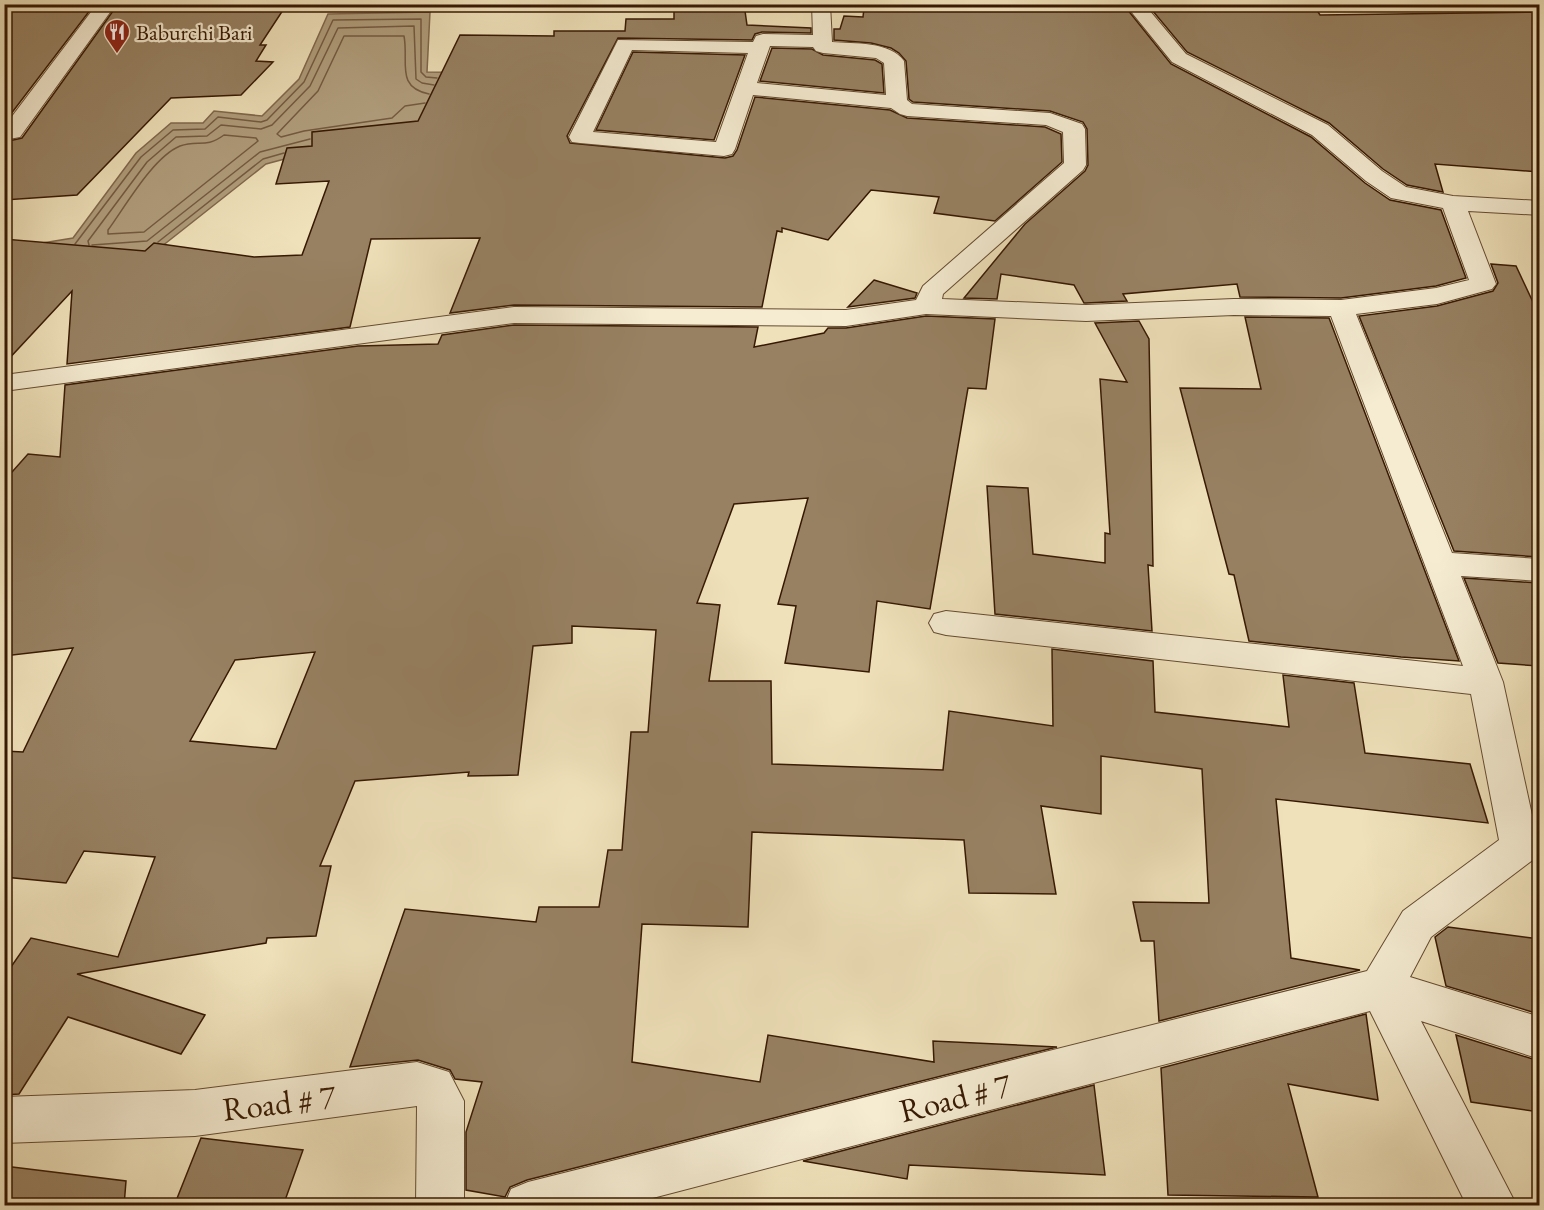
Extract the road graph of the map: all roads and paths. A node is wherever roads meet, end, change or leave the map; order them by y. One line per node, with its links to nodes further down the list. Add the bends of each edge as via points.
1 (107, 4): 8 (street)
2 (821, 4): 4 (street)
3 (1134, 4): 9 (street, via 1179,58 1320,130 1399,193)
4 (822, 41): 5 (street, via 763,40); 7 (street, via 828,49 881,53 894,62)
5 (760, 48): 6 (street); 6 (street, via 625,44 580,137 724,149)
6 (746, 88): 7 (street)
7 (897, 102): 11 (street, via 907,110 1050,119 1074,129 1075,165 932,291)
8 (7, 132)
9 (1453, 203): 10 (street); 12 (street, via 1483,284 1437,296)
10 (1539, 208)
11 (926, 306): 12 (street, via 1086,313 1234,307); 13 (street, via 846,318 514,315)
12 (1341, 308): 14 (street)
13 (4, 383)
14 (1439, 563): 15 (street); 17 (street)
15 (1539, 570)
16 (945, 622): 17 (street)
17 (1486, 682): 18 (street, via 1520,847 1417,924)
18 (1381, 988): 19 (street); 22 (street, Road # 7); 23 (street)
19 (1539, 1038)
20 (4, 1120): 21 (street, Road # 7, via 195,1113 417,1084 433,1088 441,1101)
21 (440, 1206)
22 (528, 1206)
23 (1493, 1206)

